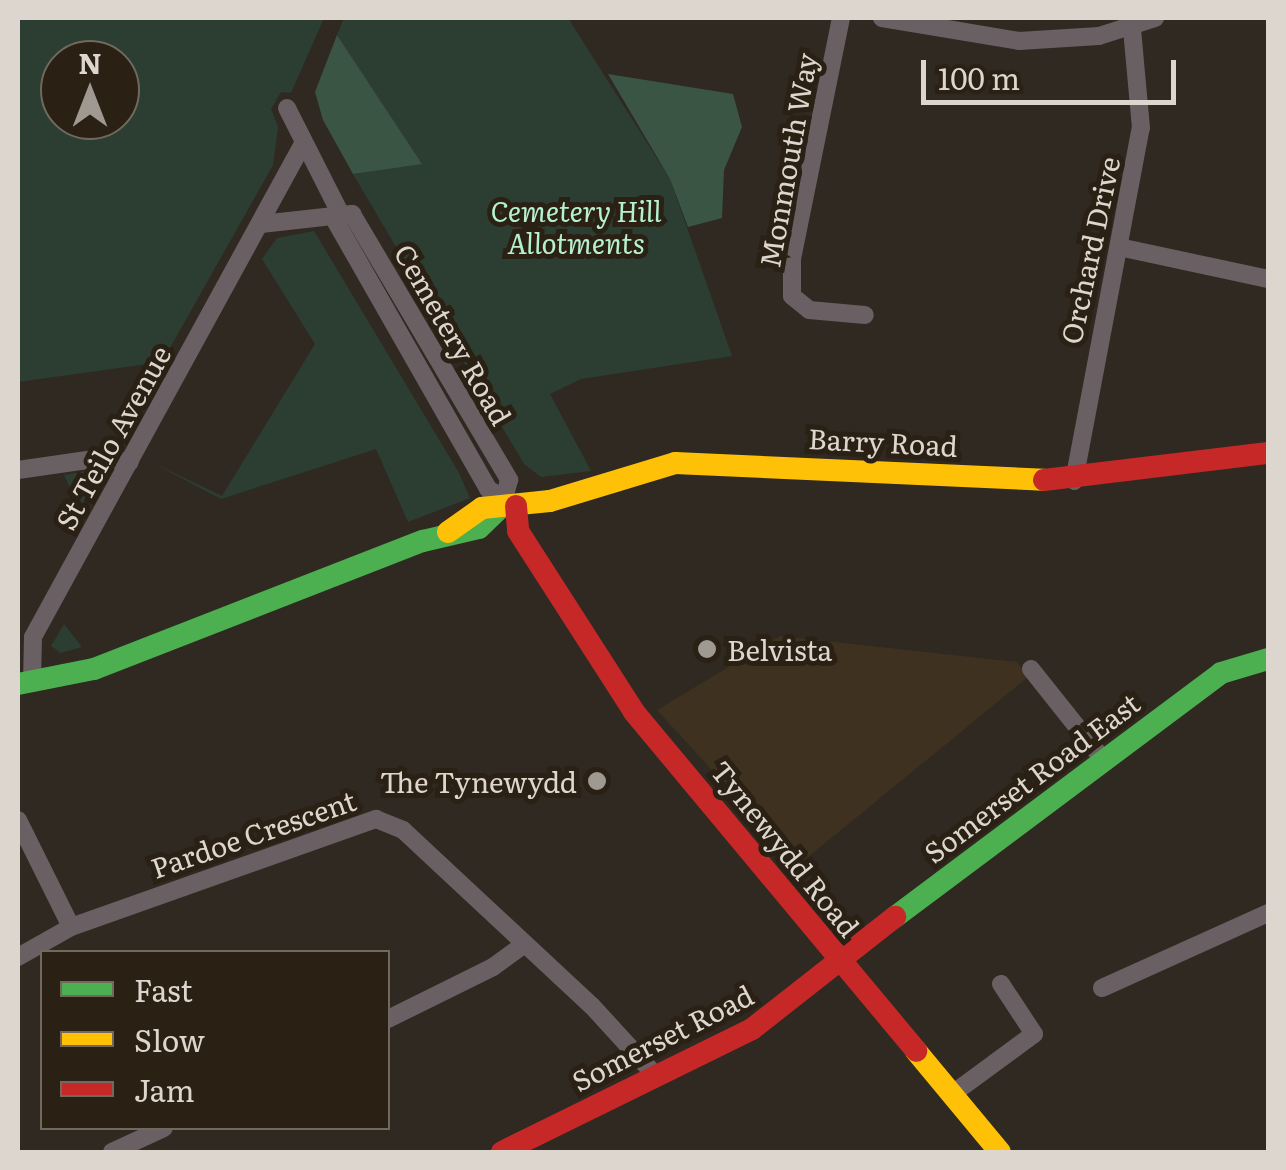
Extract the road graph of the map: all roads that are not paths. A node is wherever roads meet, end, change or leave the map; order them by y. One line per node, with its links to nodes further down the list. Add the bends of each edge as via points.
1 (841, 18): 13 (street, Monmouth Way, via 792,258 792,296 809,310)
2 (882, 18): 6 (street, via 1018,41)
3 (1093, 18): 6 (street)
4 (1155, 18): 5 (street)
5 (1132, 29): 6 (street); 11 (street, Orchard Drive, via 1141,128)
6 (1099, 36)
7 (287, 108): 8 (street, Cemetery Road)
8 (304, 142): 9 (street, Cemetery Road); 10 (street, St Teilo Avenue)
9 (339, 211): 10 (street); 18 (street, Cemetery Road, via 336,222 488,489)
10 (260, 224): 15 (street, St Teilo Avenue)
11 (1120, 247): 12 (street); 17 (street, Orchard Drive)
12 (1268, 278)
13 (864, 315)
14 (1268, 453): 17 (street, Barry Road)
15 (130, 462): 16 (street, via 101,458); 21 (street, St Teilo Avenue, via 33,637)
16 (18, 470)
17 (1074, 480): 18 (street, Barry Road, via 675,463)
18 (511, 507): 21 (street, Barry Road, via 473,511 448,532 94,668); 28 (street, Tynewydd Road, via 518,531 548,567 634,712)
19 (1268, 660): 22 (street, Somerset Road East, via 1221,674)
20 (1031, 669): 22 (street)
21 (25, 683)
22 (1101, 757): 28 (street, Somerset Road East)
23 (18, 820): 25 (street)
24 (1268, 913): 30 (street)
25 (71, 927): 26 (street, Pardoe Crescent, via 376,819 403,830); 27 (street, Pardoe Crescent)
26 (524, 944): 31 (street, via 494,968); 32 (street, Pardoe Crescent)
27 (18, 957)
28 (841, 962): 32 (street, Somerset Road, via 752,1028); 33 (street, Tynewydd Road)
29 (1001, 984): 33 (street, via 1034,1034)
30 (1102, 988)
31 (390, 1018)
32 (656, 1076): 36 (street, Somerset Road)
33 (951, 1096): 37 (street, Tynewydd Road)
34 (160, 1130): 35 (street)
35 (112, 1152)
36 (502, 1152)
37 (1000, 1152)

